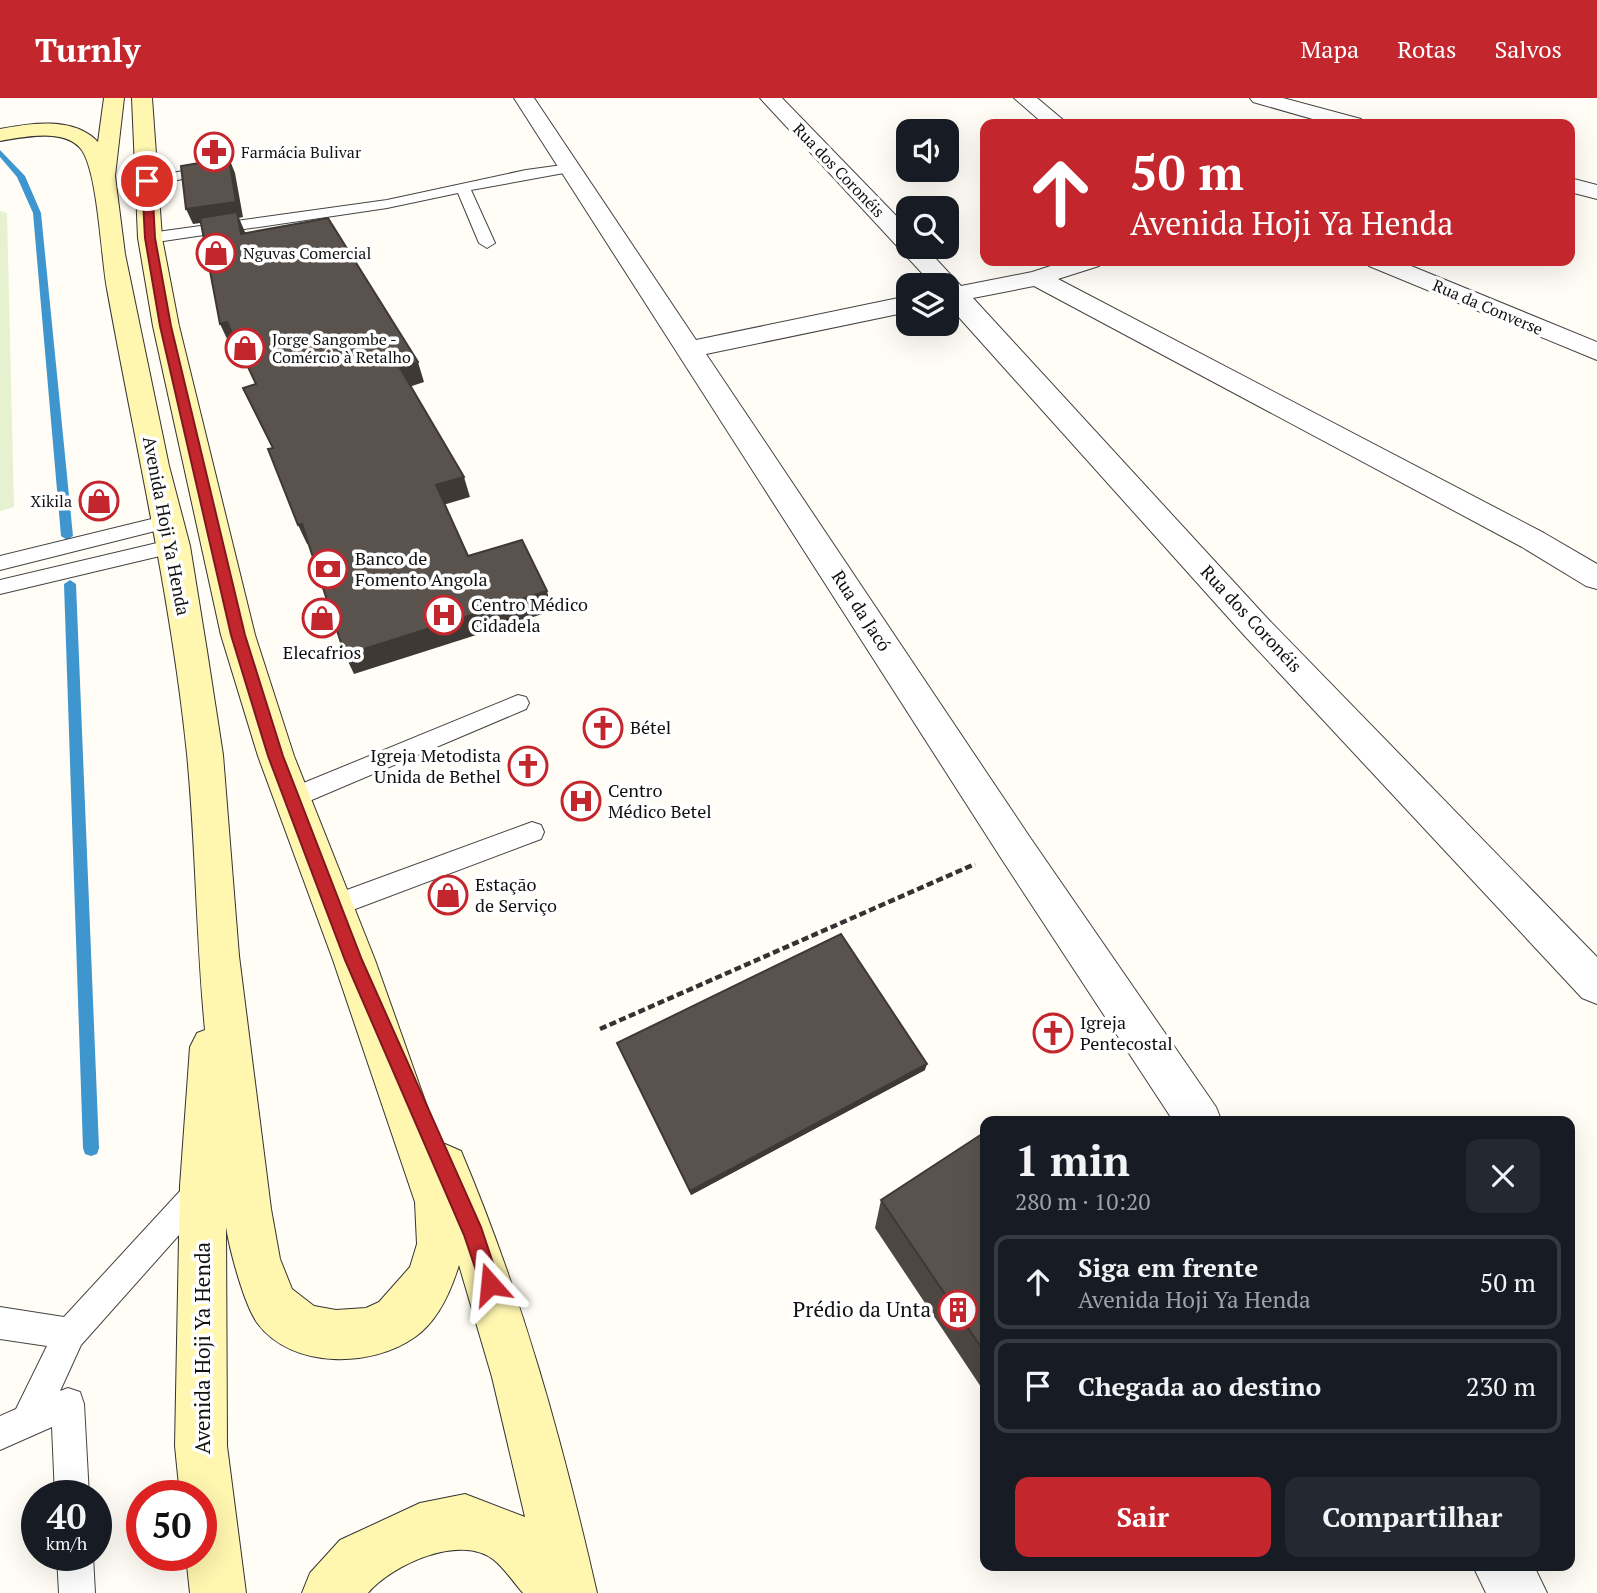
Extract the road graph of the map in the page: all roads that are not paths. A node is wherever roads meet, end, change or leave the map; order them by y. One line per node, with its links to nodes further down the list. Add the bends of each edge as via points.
1 (114, 98): 12 (main road, Avenida Hoji Ya Henda)
2 (142, 98): 13 (main road)
3 (524, 98): 11 (street, Rua da Jacó)
4 (770, 98): 17 (street, Rua dos Coronéis)
5 (1024, 98): 7 (street)
6 (1260, 98): 8 (street)
7 (1050, 119)
8 (1335, 119)
9 (0, 135): 12 (main road, via 30,131 74,135 92,149)
10 (229, 168): 13 (lane)
11 (570, 168): 15 (lane); 28 (street, Rua da Jacó)
12 (104, 176): 30 (main road, Avenida Hoji Ya Henda, via 113,254)
13 (147, 181): 18 (main road)
14 (1575, 186): 16 (street)
15 (463, 189): 18 (lane); 19 (lane)
16 (1597, 192)
17 (896, 230)
18 (150, 238): 35 (main road, via 238,635)
19 (487, 243)
20 (922, 259): 23 (street, Rua dos Coronéis)
21 (1074, 266): 24 (street)
22 (1390, 266): 29 (street, Rua da Converse)
23 (934, 273)
24 (1037, 278): 25 (street); 32 (street)
25 (959, 293)
26 (959, 302): 40 (street, Rua dos Coronéis, via 1255,625)
27 (896, 306): 28 (street)
28 (691, 349): 41 (street, Rua da Jacó)
29 (1597, 352)
30 (171, 534): 31 (lane); 33 (lane); 38 (main road, Avenida Hoji Ya Henda, via 205,755)
31 (0, 564)
32 (1597, 578)
33 (0, 587)
34 (518, 703): 35 (lane)
35 (292, 798): 37 (main road)
36 (532, 832): 37 (lane)
37 (334, 906): 39 (main road)
38 (218, 956): 39 (main road, via 247,1209 257,1259 275,1306 303,1329 336,1335 367,1333 397,1320 430,1280 441,1244 438,1202); 42 (main road, Avenida Hoji Ya Henda)
39 (354, 960): 53 (main road, via 474,1234 515,1360)
40 (1597, 985)
41 (1196, 1116)
42 (203, 1186): 44 (lane); 50 (main road, Avenida Hoji Ya Henda, via 201,1446)
43 (0, 1323): 44 (lane)
44 (70, 1334): 45 (lane)
45 (14, 1427): 46 (lane, via 68,1404)
46 (71, 1480)
47 (76, 1571): 49 (lane)
48 (1504, 1571): 54 (street)
49 (77, 1593)
50 (218, 1593)
51 (330, 1593): 52 (main road, via 360,1560 420,1530 465,1521 512,1539 546,1577)
52 (552, 1593)
53 (569, 1593)
54 (1519, 1593)

